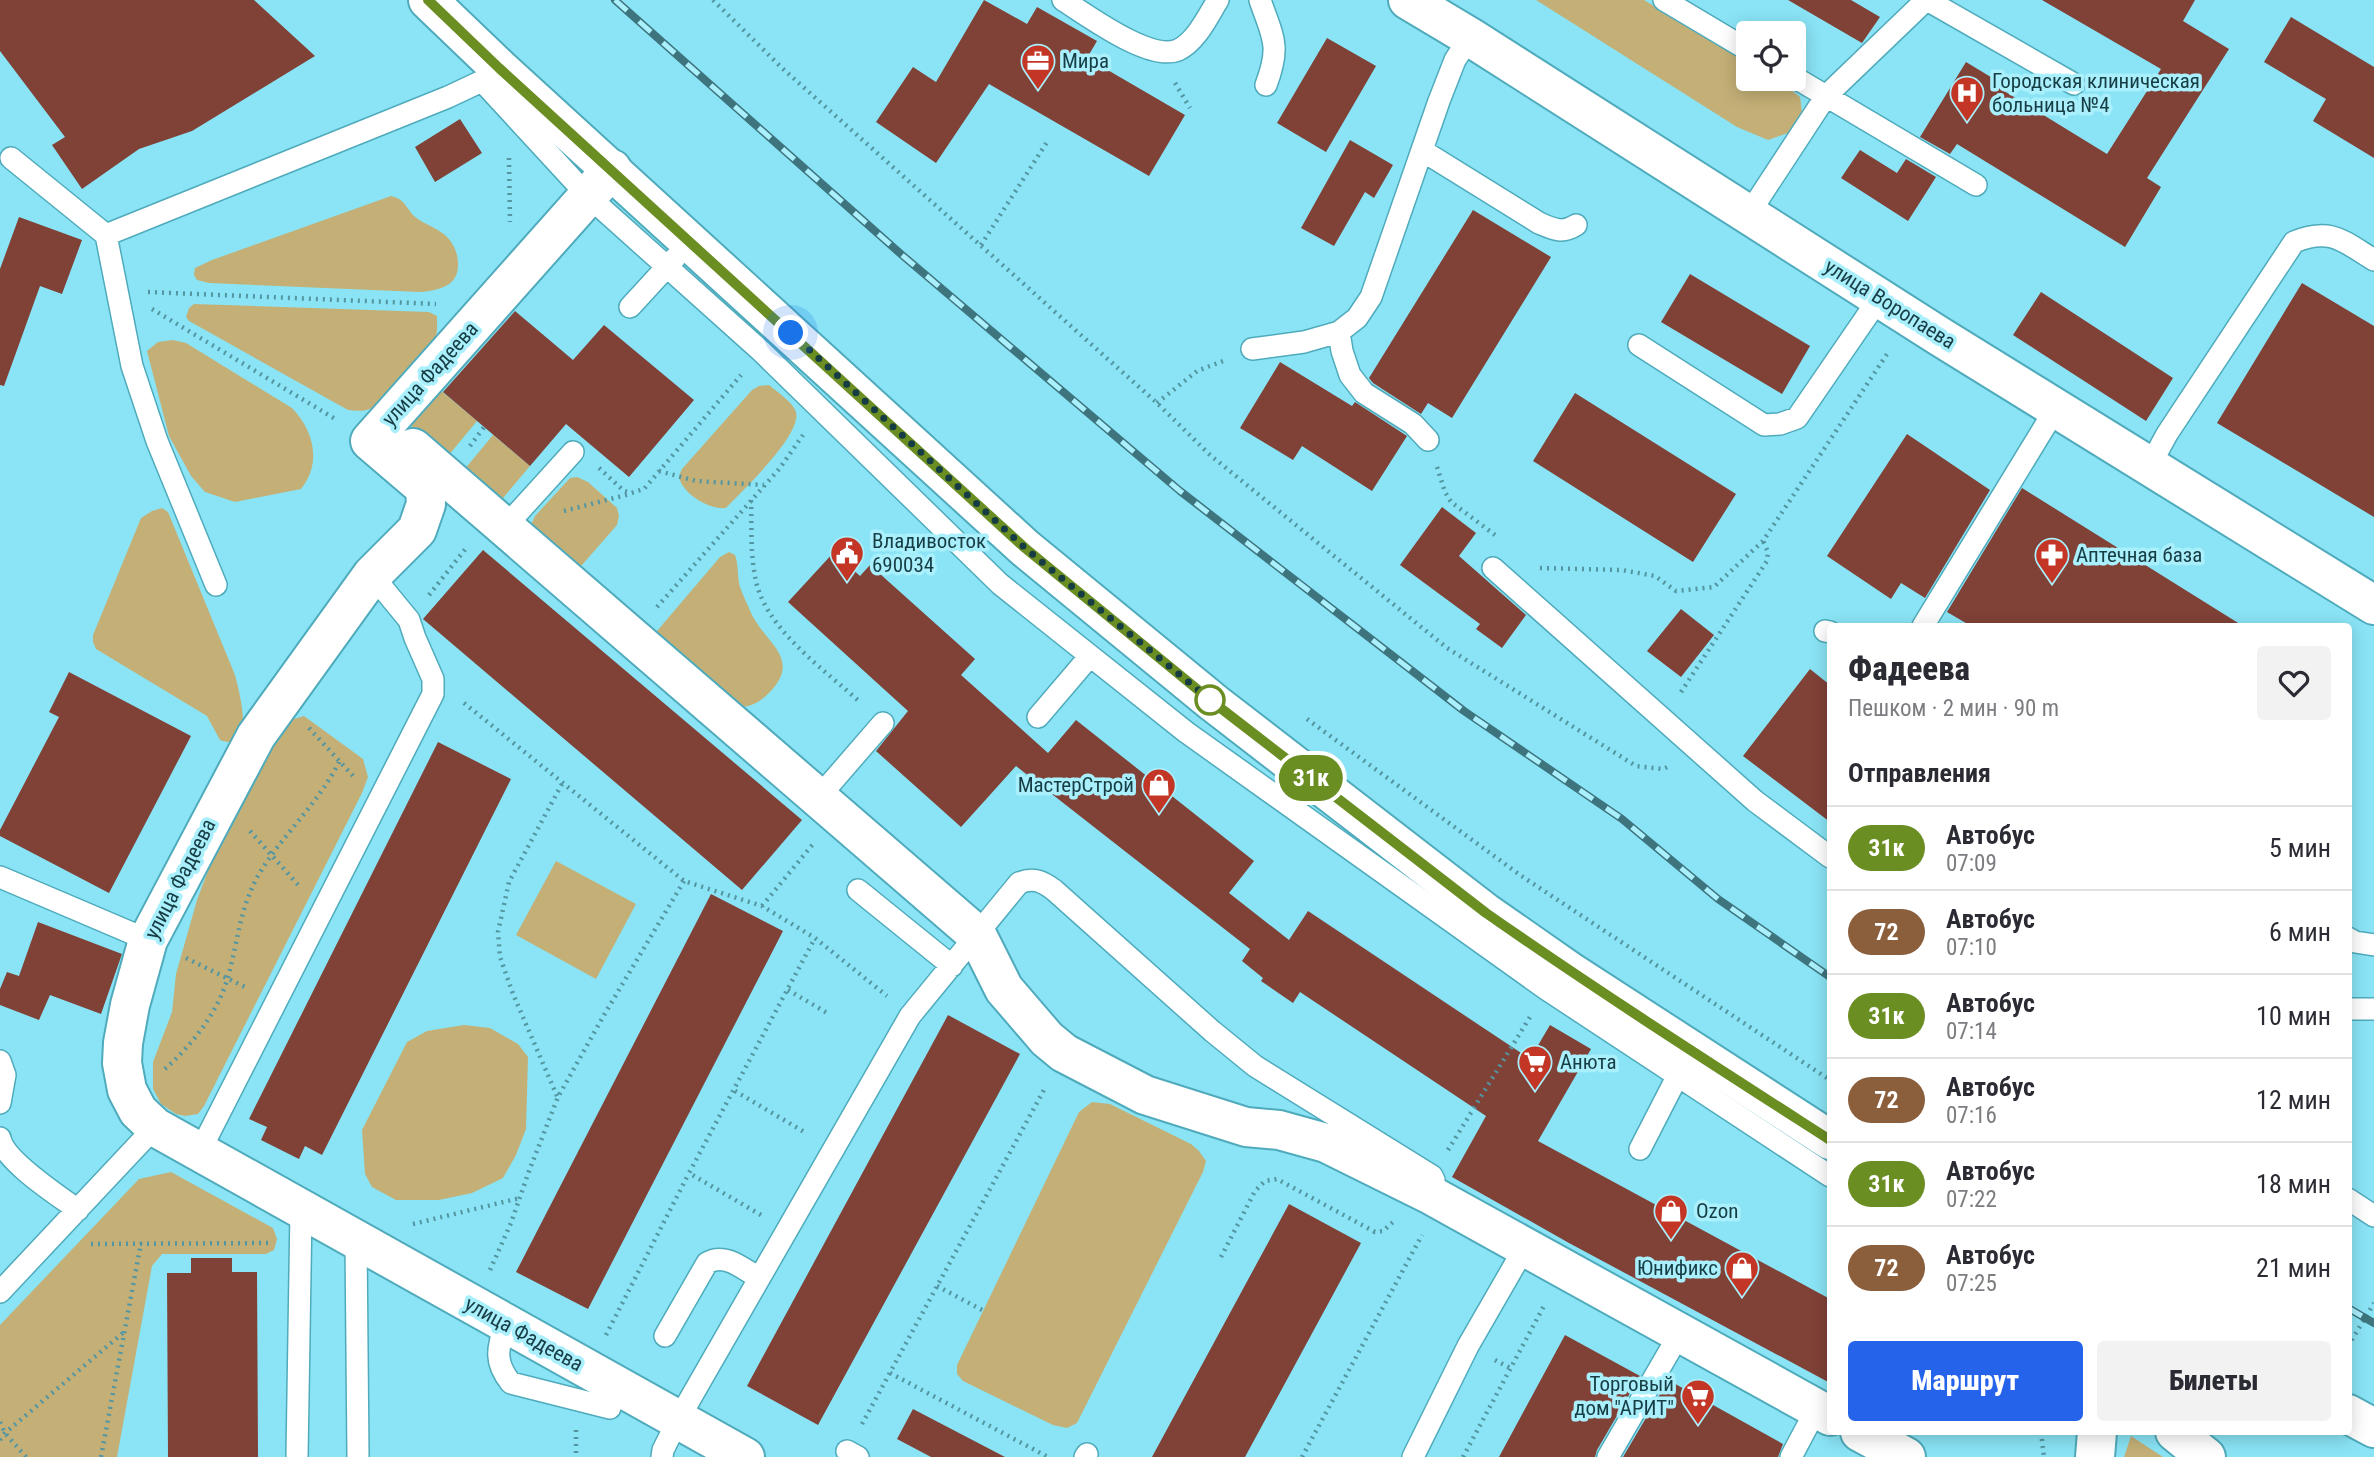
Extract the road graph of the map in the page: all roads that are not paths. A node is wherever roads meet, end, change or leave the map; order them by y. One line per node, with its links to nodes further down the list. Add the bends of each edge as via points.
1 (428, 0): 10 (street)
2 (1063, 0): 3 (lane, via 1139,46 1165,53 1190,41)
3 (1218, 0)
4 (1260, 0): 13 (lane, via 1276,45)
5 (1408, 0): 8 (street, улица Воропаева)
6 (1664, 0): 9 (lane)
7 (1927, 0): 12 (lane); 14 (lane)
8 (1470, 37): 15 (lane, via 1455,60); 19 (street, улица Воропаева)
9 (1736, 43)
10 (493, 83): 17 (street); 21 (lane)
11 (1806, 84): 14 (lane)
12 (2074, 84)
13 (1266, 85)
14 (1826, 96): 18 (lane); 19 (lane)
15 (1423, 151): 20 (lane, via 1539,223 1558,231); 26 (lane, via 1371,297 1357,318)
16 (11, 159): 21 (lane)
17 (600, 183): 22 (street); 30 (street, улица Фадеева)
18 (1976, 185)
19 (1748, 215): 24 (street, улица Воропаева)
20 (1576, 225)
21 (106, 235): 37 (lane, via 132,366 157,441)
22 (679, 254): 25 (lane); 40 (lane, via 761,351 821,410 1000,584); 59 (street, via 1214,703 1518,935)
23 (2374, 260): 33 (lane, via 2338,237 2313,235 2294,242)
24 (1880, 297): 27 (lane, via 1797,418 1780,424 1764,425); 29 (street, улица Воропаева)
25 (630, 307)
26 (1339, 332): 28 (lane); 31 (lane, via 1350,375 1364,393 1413,424)
27 (1639, 345)
28 (1252, 349)
29 (2056, 408): 33 (street, улица Воропаева); 39 (lane)
30 (377, 432): 34 (street); 36 (street, улица Фадеева, via 425,488 426,504 417,530)
31 (1428, 440)
32 (573, 452): 34 (lane)
33 (2149, 467): 38 (street, улица Воропаева)
34 (498, 522): 43 (street)
35 (1493, 568): 44 (lane, via 1755,801)
36 (372, 575): 48 (street, улица Фадеева, via 256,736); 61 (lane, via 410,620 433,679 433,694)
37 (216, 585)
38 (2374, 605)
39 (1925, 623)
40 (1090, 656): 41 (lane); 55 (lane, via 1186,732 1546,989)
41 (1038, 717)
42 (883, 723): 43 (lane)
43 (828, 807): 47 (street)
44 (1827, 855)
45 (0, 877): 48 (lane)
46 (858, 890): 51 (lane)
47 (977, 935): 51 (lane); 63 (street, via 1004,989 1064,1053 1145,1094 1246,1128 1279,1130 1326,1143); 63 (lane, via 1019,883 1038,880 1255,1066)
48 (148, 940): 57 (street, улица Фадеева, via 130,1005 122,1063 127,1090 138,1111)
49 (2352, 940): 50 (lane)
50 (2374, 945)
51 (952, 966): 70 (lane, via 910,1016)
52 (2352, 1009): 53 (lane)
53 (2374, 1009)
54 (0, 1061): 56 (lane, via 5,1075)
55 (1678, 1075): 60 (lane); 62 (lane)
56 (0, 1103)
57 (155, 1128): 61 (street, улица Фадеева); 65 (lane)
58 (0, 1138): 65 (lane, via 22,1168)
59 (1827, 1138)
60 (1640, 1149)
61 (199, 1153): 67 (street, улица Фадеева)
62 (1827, 1174)
63 (1431, 1191): 69 (street)
64 (2352, 1202): 66 (lane)
65 (78, 1210): 71 (lane)
66 (2374, 1216)
67 (301, 1226): 68 (street, улица Фадеева); 80 (lane)
68 (356, 1240): 72 (street, улица Фадеева); 81 (lane)
69 (1525, 1247): 73 (street); 84 (lane, via 1468,1346)
70 (759, 1278): 74 (lane, via 729,1261 718,1258 707,1263); 77 (lane)
71 (0, 1292)
72 (490, 1314): 75 (lane, via 499,1366 511,1383); 77 (street, улица Фадеева)
73 (1680, 1333): 76 (street); 85 (lane)
74 (665, 1336)
75 (610, 1408)
76 (1824, 1412): 86 (lane)
77 (678, 1420): 82 (lane); 83 (street, улица Фадеева)
78 (1866, 1435): 87 (street)
79 (2097, 1435): 88 (street)
80 (297, 1457)
81 (358, 1457)
82 (662, 1457)
83 (745, 1457)
84 (1413, 1457)
85 (1608, 1457)
86 (1791, 1457)
87 (1906, 1457)
88 (2095, 1457)

